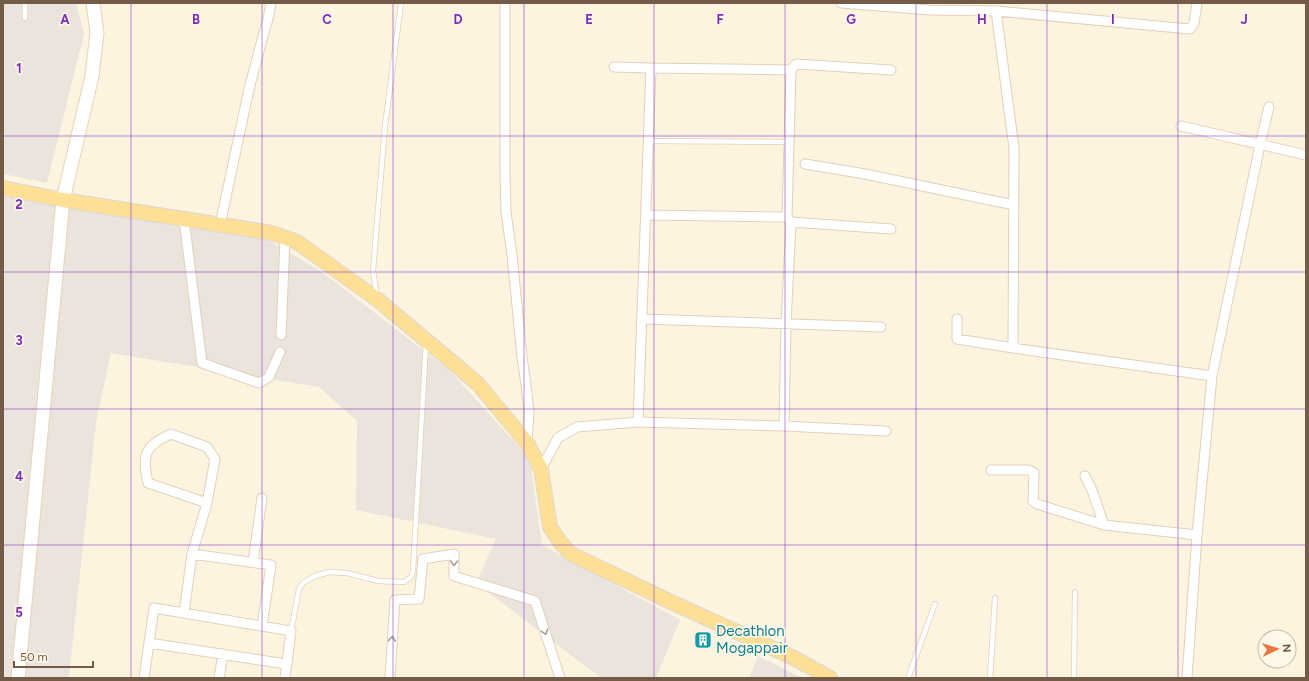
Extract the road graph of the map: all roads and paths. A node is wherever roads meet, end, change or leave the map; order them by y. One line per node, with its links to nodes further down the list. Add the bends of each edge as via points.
1 (25, 3): 9 (lane)
2 (93, 3): 22 (street, via 97,33 92,76)
3 (271, 3): 27 (street)
4 (401, 3): 30 (lane, via 385,126 373,271)
5 (505, 3): 43 (street, via 506,212 529,412)
6 (841, 3): 8 (street, via 930,10)
7 (1196, 3): 8 (street, via 1194,23 1190,29)
8 (996, 11): 23 (street, via 1014,148)
9 (25, 18)
10 (614, 67): 11 (street)
11 (651, 68): 12 (street); 16 (street)
12 (791, 70): 13 (street, via 796,64); 17 (street)
13 (891, 70)
14 (1269, 106): 18 (street)
15 (1180, 126): 18 (street)
16 (649, 141): 17 (lane); 24 (street)
17 (789, 142): 26 (street)
18 (1260, 145): 19 (street); 39 (street)
19 (1306, 155)
20 (805, 164): 23 (street)
21 (3, 188): 22 (main road)
22 (63, 200): 25 (main road); 62 (street)
23 (1014, 205): 37 (street)
24 (647, 215): 26 (street); 31 (street)
25 (184, 219): 27 (main road); 38 (street, via 202,363 259,383 269,377)
26 (789, 219): 28 (street); 33 (street)
27 (220, 225): 29 (main road, via 272,233)
28 (891, 229)
29 (285, 238): 30 (main road, via 297,242); 35 (street)
30 (378, 300): 36 (main road)
31 (642, 319): 33 (street); 40 (street)
32 (957, 319): 37 (street, via 957,339)
33 (786, 324): 34 (street); 41 (street)
34 (881, 327)
35 (281, 335)
36 (426, 341): 43 (main road, via 477,383); 58 (lane, via 413,570 410,577 404,582 378,581 329,572 315,576 303,583 299,589)
37 (1013, 348): 39 (street)
38 (280, 352)
39 (1212, 376): 50 (street)
40 (638, 422): 41 (street); 44 (street, via 577,427 558,438)
41 (784, 426): 42 (street)
42 (886, 431)
43 (526, 443): 44 (main road)
44 (541, 469): 68 (main road, via 550,527 571,554 794,658)
45 (991, 470): 49 (street, via 1030,470 1034,473 1033,501 1036,504)
46 (1085, 476): 49 (street)
47 (262, 498): 52 (street)
48 (207, 504): 48 (street, via 215,459 207,447 171,434 158,439 148,449 144,466 148,483); 51 (street)
49 (1104, 525): 50 (street)
50 (1197, 534): 72 (street)
51 (192, 554): 52 (street); 56 (street)
52 (253, 562): 57 (street, via 272,565)
53 (1075, 592): 71 (lane)
54 (994, 598): 70 (lane)
55 (935, 604): 69 (lane)
56 (184, 613): 57 (street); 59 (street, via 154,608)
57 (262, 626): 58 (street)
58 (291, 631): 61 (street)
59 (149, 643): 60 (street); 63 (street)
60 (223, 654): 61 (street); 64 (street)
61 (286, 664): 65 (street)
62 (18, 678)
63 (144, 678)
64 (219, 678)
65 (284, 678)
66 (390, 678): 67 (street, one-way to 67, via 395,600 419,599 423,559 454,554 454,576 536,602)
67 (560, 678)
68 (830, 678)
69 (908, 678)
70 (990, 678)
71 (1074, 678)
72 (1187, 678)

